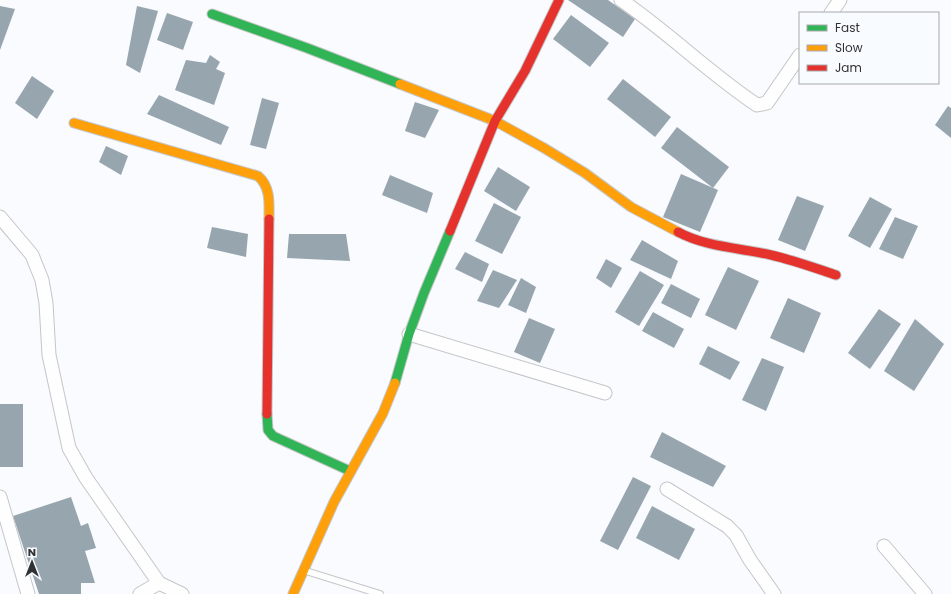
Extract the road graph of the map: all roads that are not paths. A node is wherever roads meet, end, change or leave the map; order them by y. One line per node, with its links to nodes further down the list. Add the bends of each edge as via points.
1 (559, 0): 7 (street, via 525,72)
2 (621, 0): 6 (street, via 757,105 767,103)
3 (840, 0): 4 (street)
4 (832, 12)
5 (212, 14): 7 (street)
6 (799, 56)
7 (495, 121): 10 (street, via 585,173 631,207 687,237 772,255); 11 (street)
8 (74, 123): 13 (street, via 258,176 265,181 269,226 266,408 268,430 273,436)
9 (0, 217): 18 (street, via 32,255 42,280 49,355 69,448 103,504)
10 (836, 275)
11 (409, 334): 12 (street); 13 (street, via 397,378 383,413)
12 (605, 393)
13 (350, 471): 17 (street)
14 (667, 489): 24 (street, via 727,526 736,535)
15 (0, 497): 19 (street)
16 (884, 546): 25 (street)
17 (304, 570): 22 (street); 23 (lane)
18 (159, 583): 20 (street); 21 (street)
19 (28, 594)
20 (140, 594)
21 (182, 594)
22 (293, 594)
23 (380, 594)
24 (774, 594)
25 (925, 594)

